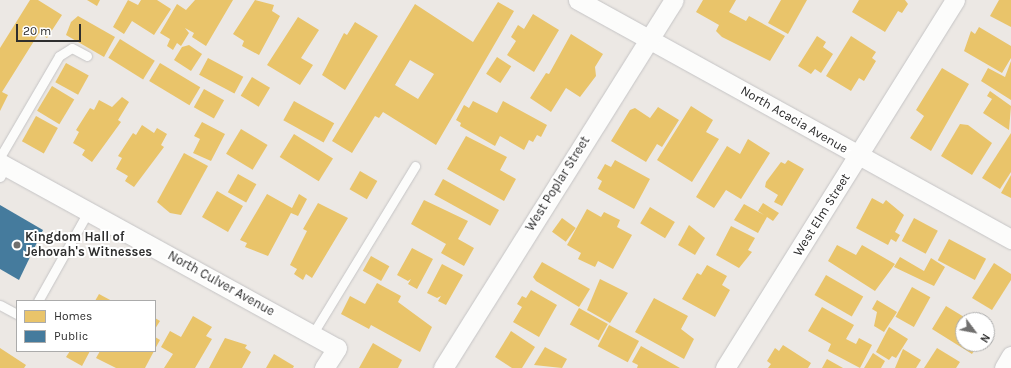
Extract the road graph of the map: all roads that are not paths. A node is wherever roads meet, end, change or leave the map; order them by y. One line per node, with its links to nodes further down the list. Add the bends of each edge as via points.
1 (578, 0): 4 (street, North Acacia Avenue)
2 (674, 0): 4 (street, West Poplar Street)
3 (954, 0): 6 (street, West Elm Street)
4 (650, 39): 6 (street, North Acacia Avenue); 17 (street, West Poplar Street)
5 (87, 56): 7 (lane, via 72,48 59,56)
6 (858, 157): 10 (street, North Acacia Avenue); 18 (street, West Elm Street)
7 (2, 166): 9 (street, North Culver Avenue)
8 (415, 166): 14 (lane)
9 (88, 212): 11 (lane); 14 (street, North Culver Avenue)
10 (1011, 239)
11 (39, 300)
12 (0, 305): 13 (lane)
13 (16, 313)
14 (312, 335): 16 (street, North Culver Avenue, via 337,348)
15 (1011, 356): 19 (street)
16 (324, 368)
17 (443, 368)
18 (725, 368)
19 (1004, 368)

